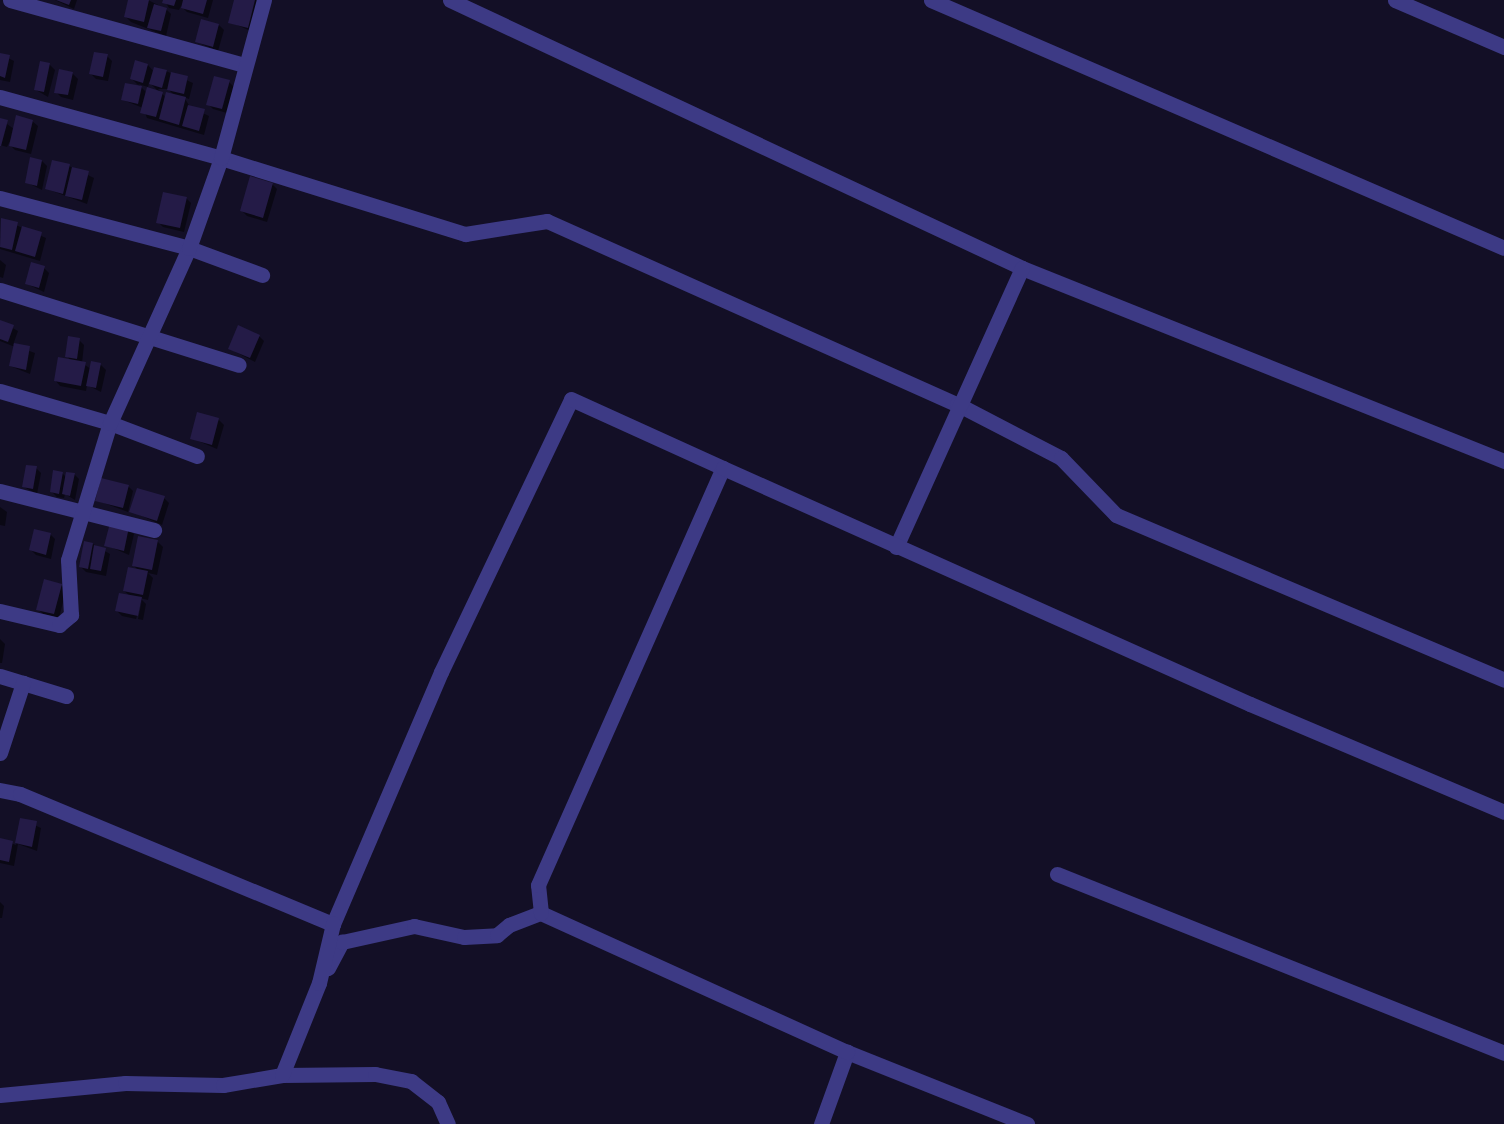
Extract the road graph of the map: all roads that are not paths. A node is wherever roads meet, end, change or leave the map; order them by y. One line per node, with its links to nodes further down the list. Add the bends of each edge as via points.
1 (9, 0): 7 (street)
2 (264, 0): 7 (street)
3 (450, 0): 13 (street)
4 (931, 0): 12 (street)
5 (1395, 0): 6 (street)
6 (1504, 47)
7 (245, 65): 9 (street)
8 (0, 97): 9 (street)
9 (221, 158): 11 (street); 19 (street, via 465,234 547,221)
10 (0, 198): 11 (street)
11 (189, 248): 14 (street); 16 (street)
12 (1504, 248)
13 (1022, 267): 19 (street); 22 (street)
14 (261, 275)
15 (0, 290): 16 (street)
16 (149, 337): 17 (street); 20 (street)
17 (239, 365)
18 (0, 391): 20 (street)
19 (957, 404): 27 (street); 30 (street, via 1061,458 1116,515)
20 (110, 423): 21 (street); 25 (street)
21 (197, 456)
22 (1504, 462)
23 (723, 468): 27 (street); 37 (street, via 538,885); 38 (street, via 572,399 441,672)
24 (0, 491): 25 (street)
25 (83, 511): 26 (street); 28 (street, via 68,560 71,615 66,623 59,626)
26 (154, 530)
27 (896, 547): 35 (street)
28 (0, 611)
29 (0, 676): 31 (street)
30 (1504, 680)
31 (23, 683): 32 (street); 33 (street)
32 (66, 696)
33 (0, 753)
34 (0, 790): 38 (street, via 20,794)
35 (1504, 812)
36 (1057, 874): 41 (street)
37 (541, 913): 39 (street, via 509,925 496,935 464,937 414,926 342,942); 40 (street)
38 (333, 924): 39 (street)
39 (319, 982): 42 (street)
40 (847, 1052): 45 (street); 46 (street)
41 (1504, 1053)
42 (282, 1075): 43 (street, via 224,1085 125,1083); 44 (street, via 375,1074 411,1081 438,1102)
43 (0, 1095)
44 (448, 1124)
45 (821, 1124)
46 (1027, 1124)

